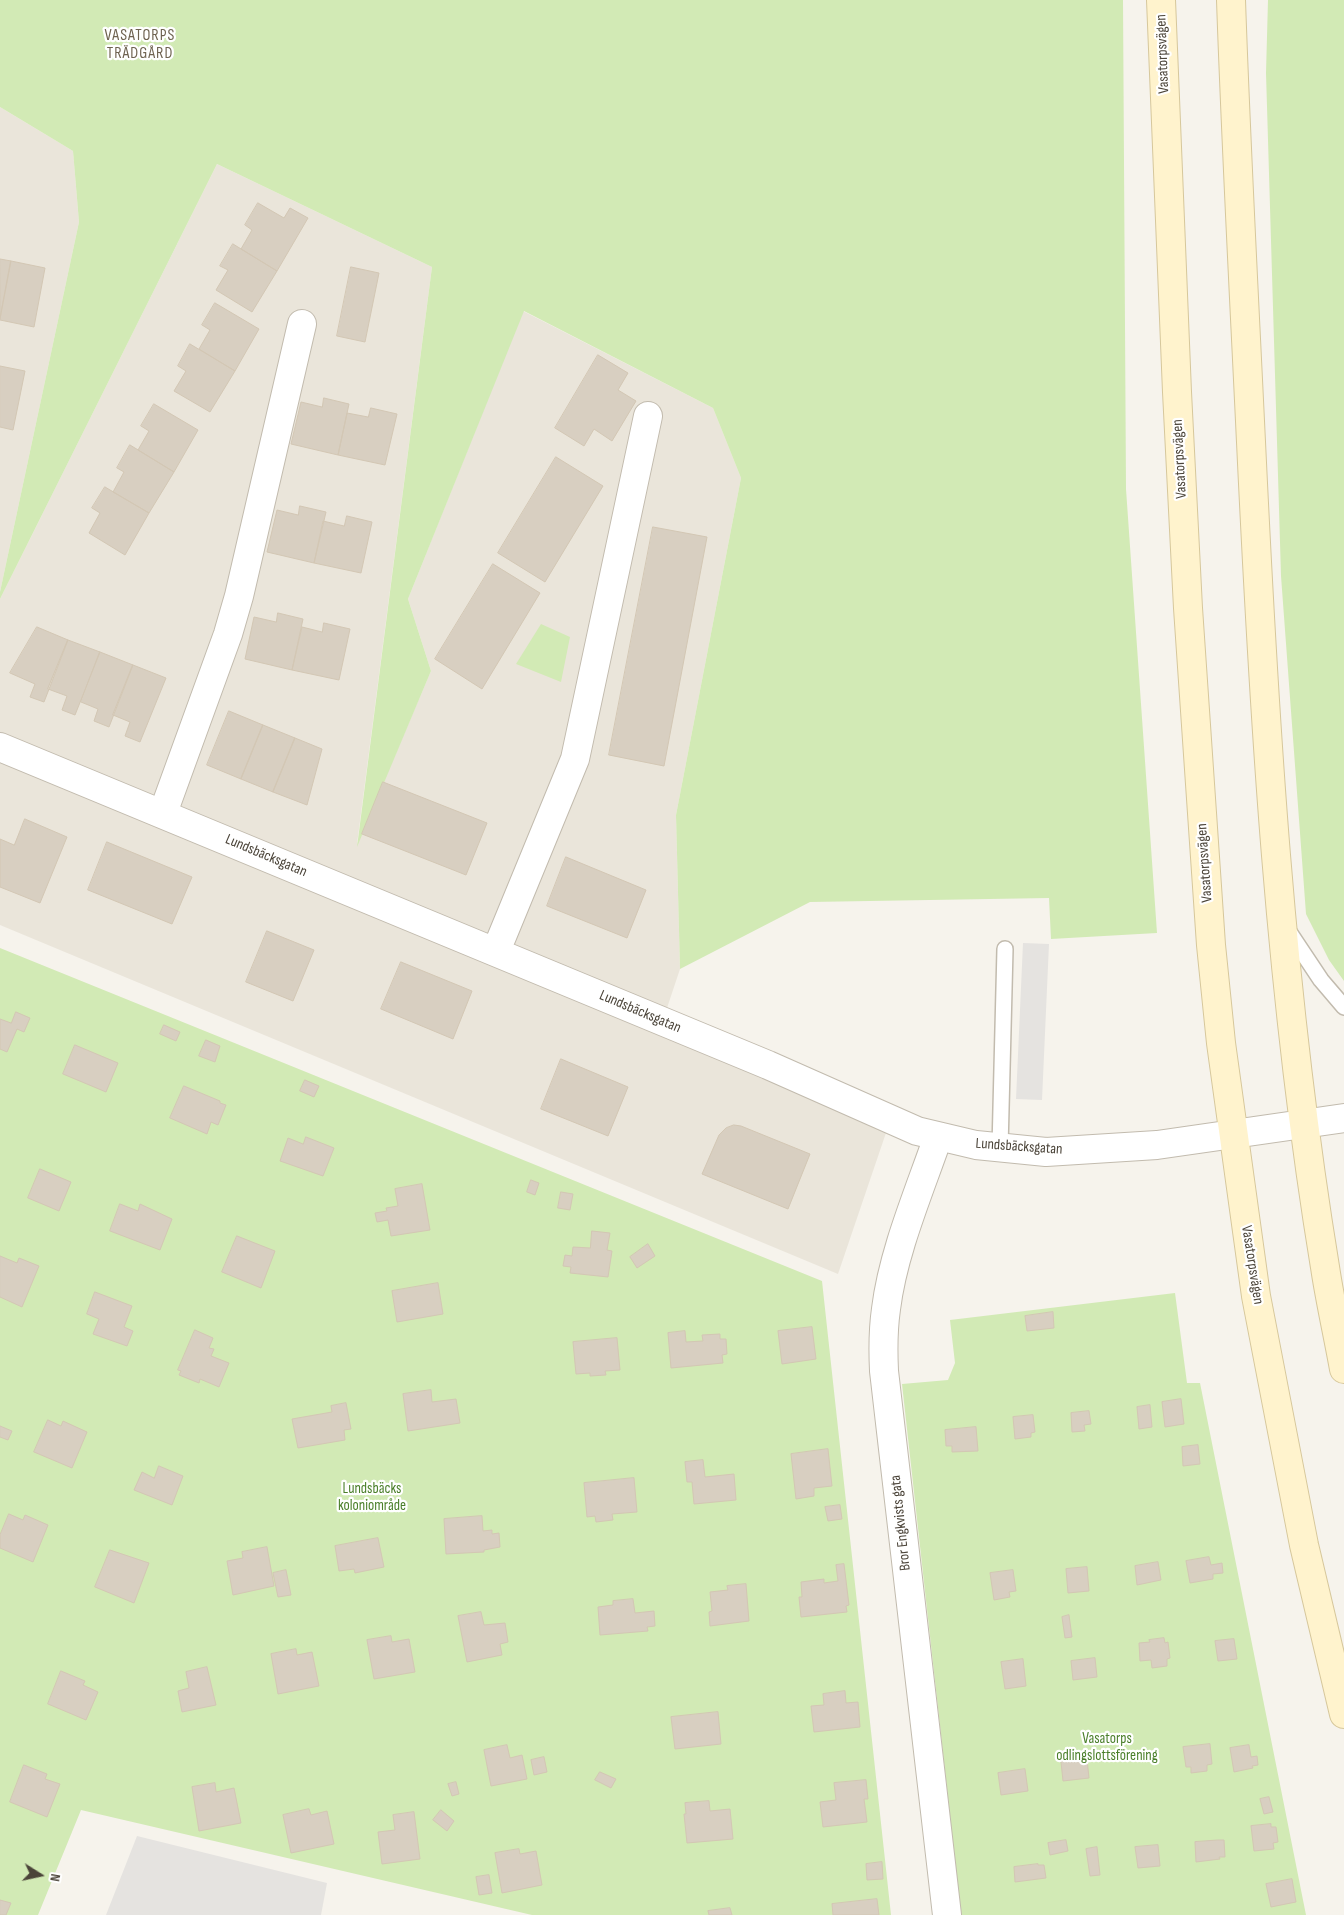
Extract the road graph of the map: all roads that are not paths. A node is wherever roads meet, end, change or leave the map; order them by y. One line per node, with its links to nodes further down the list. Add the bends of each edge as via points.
1 (1161, 0): 13 (main road, Vasatorpsvägen, via 1177,392 1200,786 1212,955)
2 (1231, 0): 7 (main road, via 1256,550)
3 (302, 324): 6 (street, via 239,596)
4 (648, 416): 9 (street, via 575,759)
5 (0, 747): 6 (street, Lundsbäcksgatan)
6 (163, 813): 9 (street, Lundsbäcksgatan)
7 (1282, 921): 10 (lane, via 1321,980); 12 (main road)
8 (1005, 949): 15 (lane)
9 (496, 951): 14 (street, Lundsbäcksgatan, via 917,1131)
10 (1344, 1007)
11 (1344, 1118): 12 (street, Lundsbäcksgatan)
12 (1305, 1125): 13 (street, Lundsbäcksgatan); 16 (main road, via 1325,1268)
13 (1233, 1135): 15 (street, Lundsbäcksgatan, via 1157,1146 1094,1150 1046,1152); 17 (main road, Vasatorpsvägen, via 1256,1296 1304,1545)
14 (938, 1137): 15 (street, Lundsbäcksgatan); 18 (street, Bror Engkvists gata, via 895,1266 883,1337 885,1380)
15 (1000, 1148)
16 (1344, 1369)
17 (1344, 1714)
18 (947, 1915)

